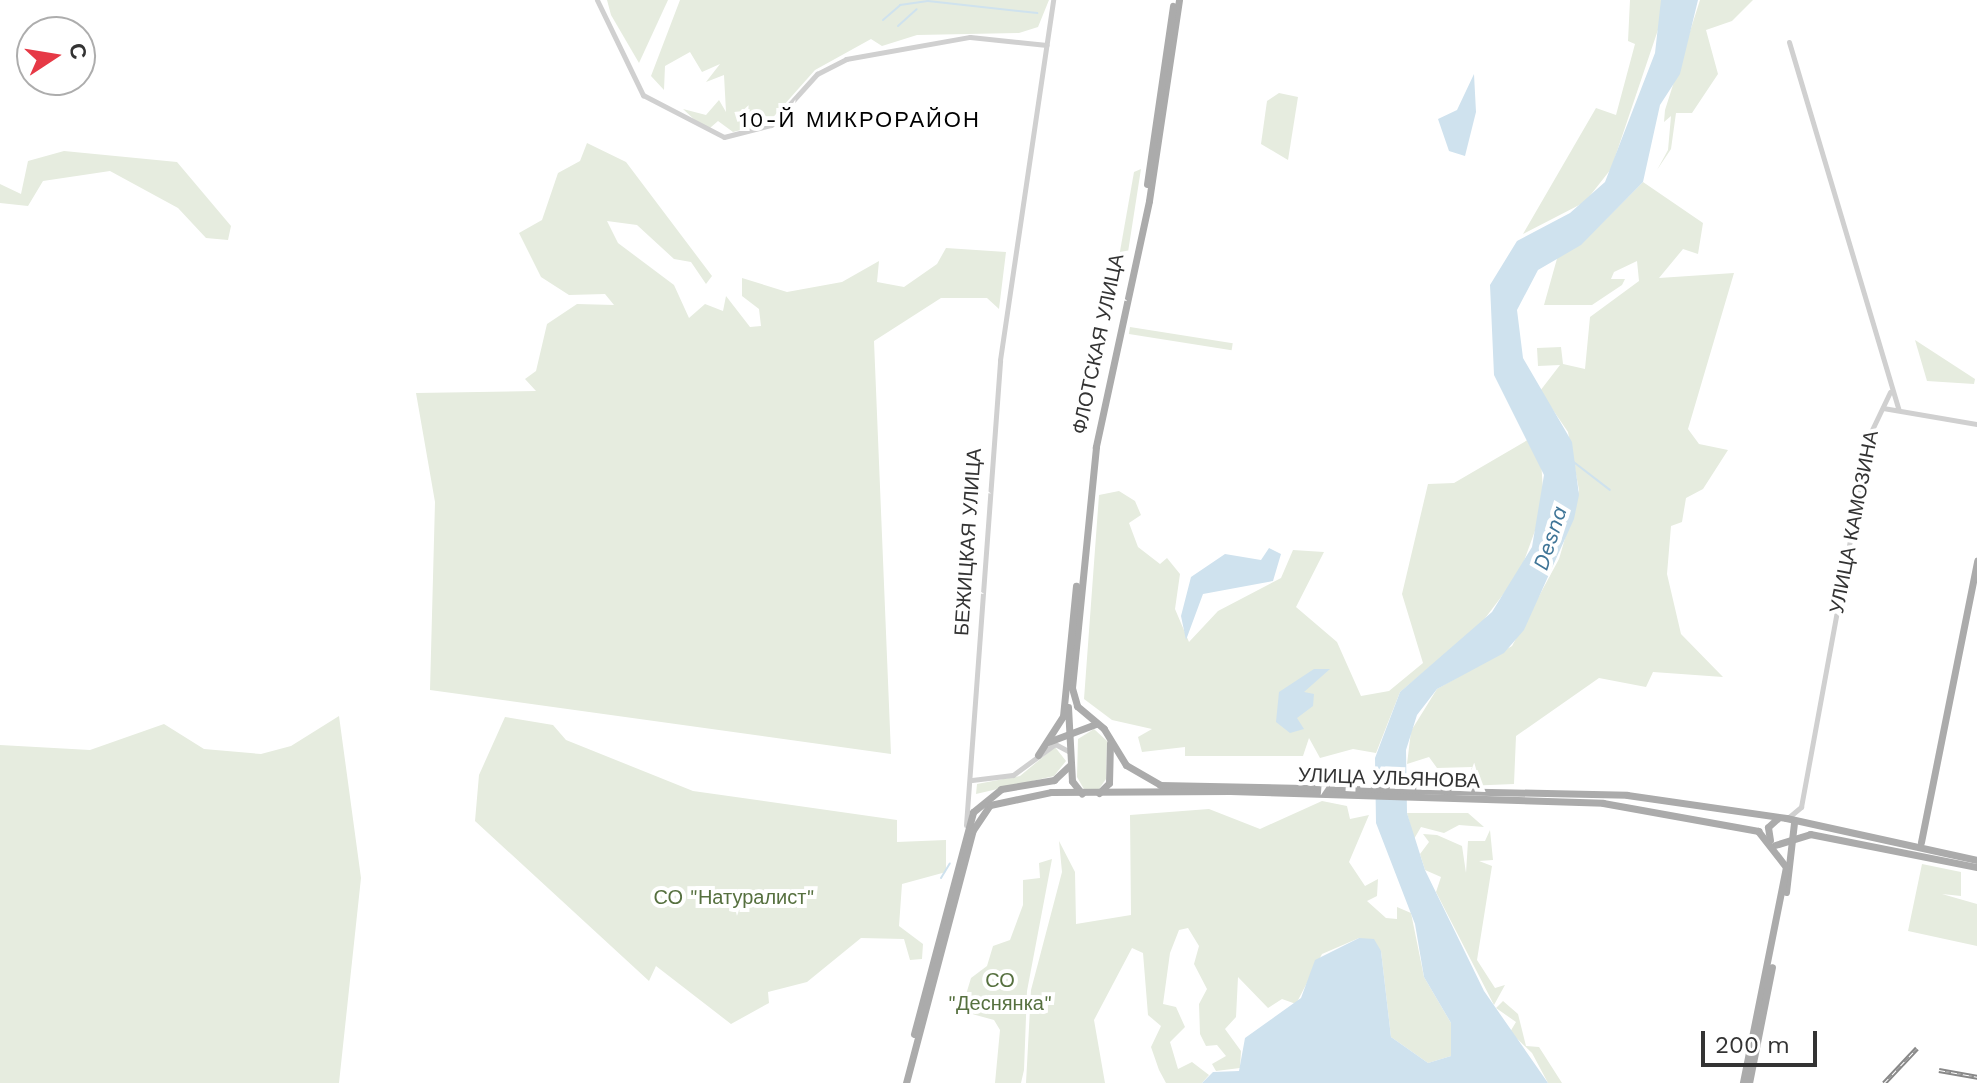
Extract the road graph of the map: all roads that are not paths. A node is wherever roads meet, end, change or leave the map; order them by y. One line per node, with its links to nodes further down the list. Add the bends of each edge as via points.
1 (597, 0): 5 (street, via 643,95 706,133 741,136 771,125 817,74 846,59 970,37)
2 (1053, 0): 5 (street, БЕЖИЦКАЯ УЛИЦА)
3 (1177, 0): 11 (main road, ФЛОТСКАЯ УЛИЦА, via 1145,199 1089,466); 12 (main road, ФЛОТСКАЯ УЛИЦА, via 1144,230 1094,460 1072,688 1077,706)
4 (1789, 42): 6 (street)
5 (1047, 45): 20 (street, БЕЖИЦКАЯ УЛИЦА, via 1000,360)
6 (1890, 392): 7 (street, УЛИЦА КАМОЗИНА); 8 (street)
7 (1883, 408): 8 (street); 25 (street, УЛИЦА КАМОЗИНА, via 1872,424 1801,807)
8 (1899, 410): 9 (street)
9 (1977, 424)
10 (1977, 561): 29 (main road)
11 (1067, 697): 14 (main road); 16 (main road)
12 (1098, 724): 13 (main road); 15 (main road)
13 (1082, 726): 14 (main road); 17 (main road)
14 (1070, 731): 16 (main road); 17 (main road)
15 (1110, 740): 21 (main road, УЛИЦА УЛЬЯНОВА, via 1138,776 1160,785); 23 (main road, via 1109,783)
16 (1048, 743): 18 (main road)
17 (1072, 746): 19 (main road)
18 (1038, 755): 19 (street, via 1059,744); 20 (street, via 1013,775)
19 (1071, 762): 23 (main road, via 1075,788); 27 (main road, via 1054,780 989,795)
20 (972, 780): 27 (street, БЕЖИЦКАЯ УЛИЦА)
21 (1278, 788): 22 (main road, УЛИЦА УЛЬЯНОВА); 23 (main road, УЛИЦА УЛЬЯНОВА)
22 (1433, 792): 25 (main road, УЛИЦА УЛЬЯНОВА, via 1609,793); 30 (main road, УЛИЦА УЛЬЯНОВА, via 1621,804 1748,827)
23 (1089, 796): 24 (main road, УЛИЦА УЛЬЯНОВА)
24 (1002, 798): 33 (main road, БЕЖИЦКАЯ УЛИЦА, via 973,830)
25 (1783, 818): 26 (main road); 30 (main road, via 1768,827)
26 (1794, 823): 28 (main road); 31 (main road)
27 (966, 826): 33 (main road, БЕЖИЦКАЯ УЛИЦА)
28 (1798, 839): 30 (main road); 32 (main road); 34 (main road)
29 (1921, 842)
30 (1772, 843): 34 (main road, via 1786,867)
31 (1977, 860)
32 (1977, 867)
33 (904, 1083)
34 (1746, 1083)

